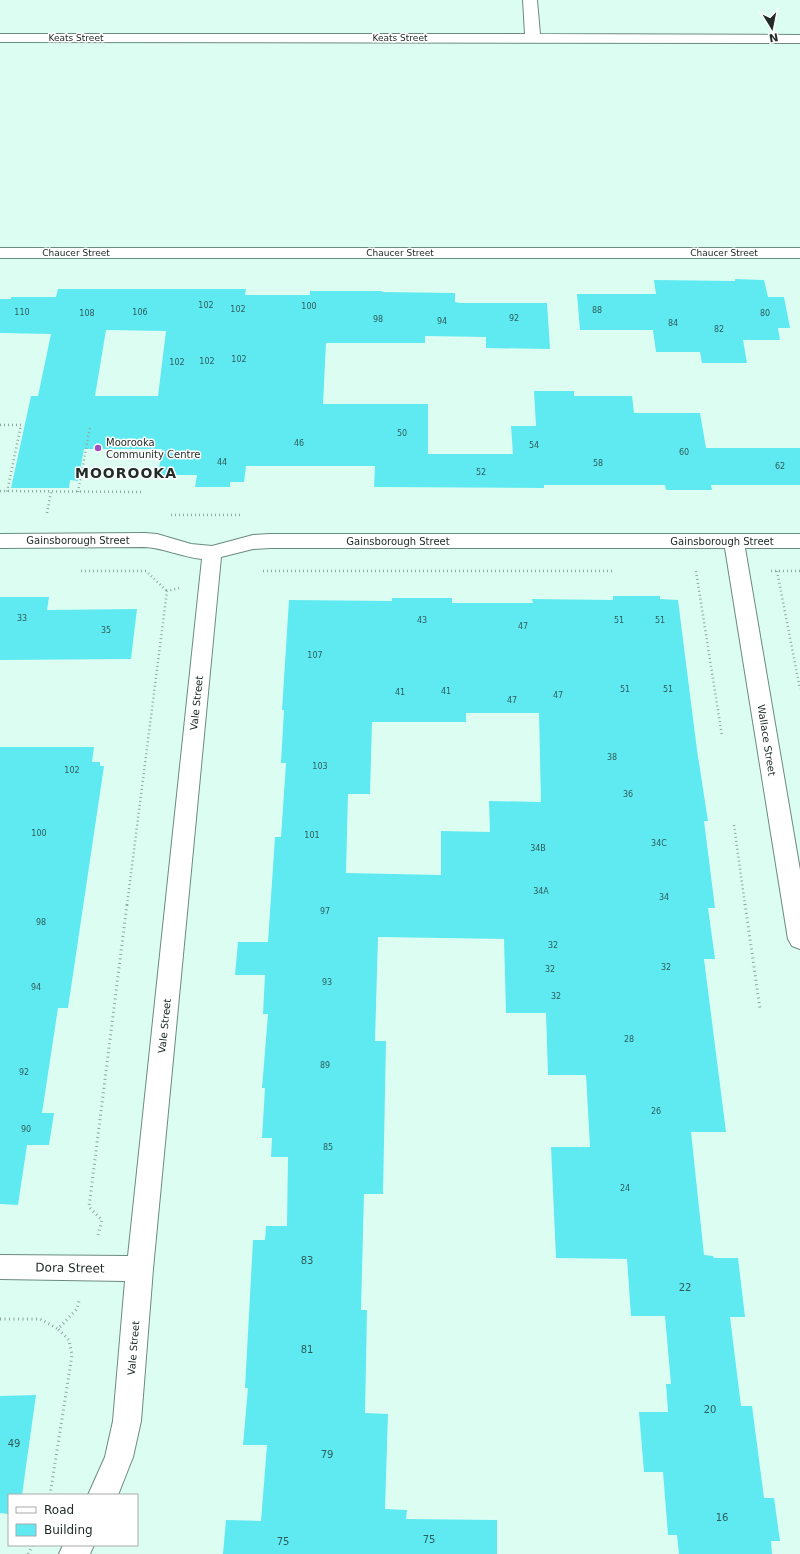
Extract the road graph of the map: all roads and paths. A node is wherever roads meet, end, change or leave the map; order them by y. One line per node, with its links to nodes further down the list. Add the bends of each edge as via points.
1 (530, 0): 3 (street)
2 (0, 38): 3 (street, Keats Street)
3 (533, 39): 4 (street, Keats Street)
4 (800, 39)
5 (0, 253): 6 (street, Chaucer Street)
6 (800, 253)
7 (0, 425): 10 (path, via 21,425)
8 (90, 427): 12 (path)
9 (0, 492): 10 (path)
10 (7, 492): 11 (path)
11 (51, 492): 12 (path); 14 (path)
12 (78, 492): 13 (path)
13 (142, 492)
14 (47, 515)
15 (0, 541): 18 (street, Gainsborough Street, via 146,540 191,551)
16 (734, 541): 17 (street, Gainsborough Street); 18 (street, Gainsborough Street, via 270,541 253,542); 33 (street, Wallace Street)
17 (800, 541)
18 (212, 553): 37 (street, Vale Street)
19 (77, 570): 29 (path, via 146,571)
20 (260, 571): 21 (path)
21 (617, 571)
22 (688, 571): 23 (path)
23 (696, 571): 24 (path); 31 (path)
24 (703, 571)
25 (765, 571): 26 (path)
26 (777, 571): 27 (path); 30 (path)
27 (800, 571)
28 (185, 586): 29 (path)
29 (167, 591): 35 (path, via 90,1207)
30 (800, 689)
31 (722, 736)
32 (734, 825): 34 (path)
33 (800, 939)
34 (760, 1009)
35 (102, 1220)
36 (0, 1267): 37 (street, Dora Street)
37 (140, 1269): 42 (street, Vale Street, via 127,1421 119,1457)
38 (77, 1309): 40 (path)
39 (0, 1319): 40 (path, via 40,1319)
40 (58, 1329): 41 (path, via 69,1340 72,1355)
41 (50, 1494)
42 (103, 1494)

